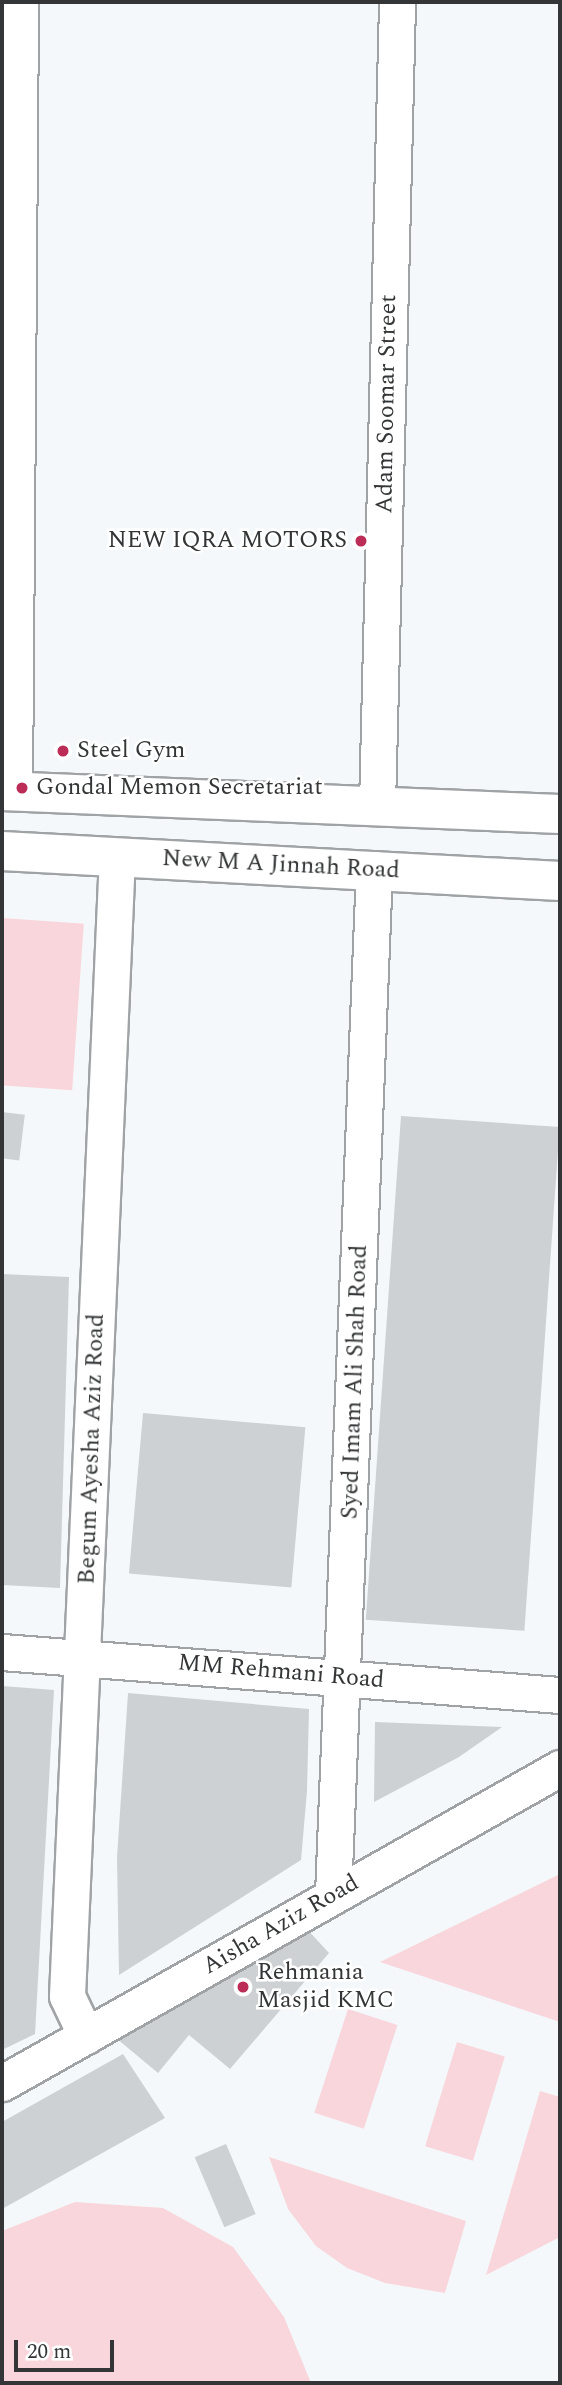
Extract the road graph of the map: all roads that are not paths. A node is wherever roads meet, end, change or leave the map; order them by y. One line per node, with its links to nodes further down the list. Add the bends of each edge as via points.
1 (20, 2): 3 (street)
2 (397, 2): 4 (street, Adam Soomar Street)
3 (8, 791): 4 (main road)
4 (377, 805): 5 (main road)
5 (560, 814)
6 (2, 851): 7 (main road, New M A Jinnah Road)
7 (117, 857): 8 (main road, New M A Jinnah Road); 11 (street, Begum Ayesha Aziz Road)
8 (374, 869): 9 (main road, New M A Jinnah Road); 12 (street, Syed Imam Ali Shah Road)
9 (560, 881)
10 (2, 1652): 11 (street, MM Rehmani Road)
11 (83, 1657): 12 (street, MM Rehmani Road); 16 (street, Begum Ayesha Aziz Road, via 67,1996)
12 (344, 1677): 13 (street, MM Rehmani Road); 15 (street, Syed Imam Ali Shah Road)
13 (560, 1695)
14 (560, 1768): 15 (street, Aisha Aziz Road)
15 (333, 1895): 16 (street, Aisha Aziz Road)
16 (86, 2036): 17 (street, Aisha Aziz Road)
17 (2, 2083)

